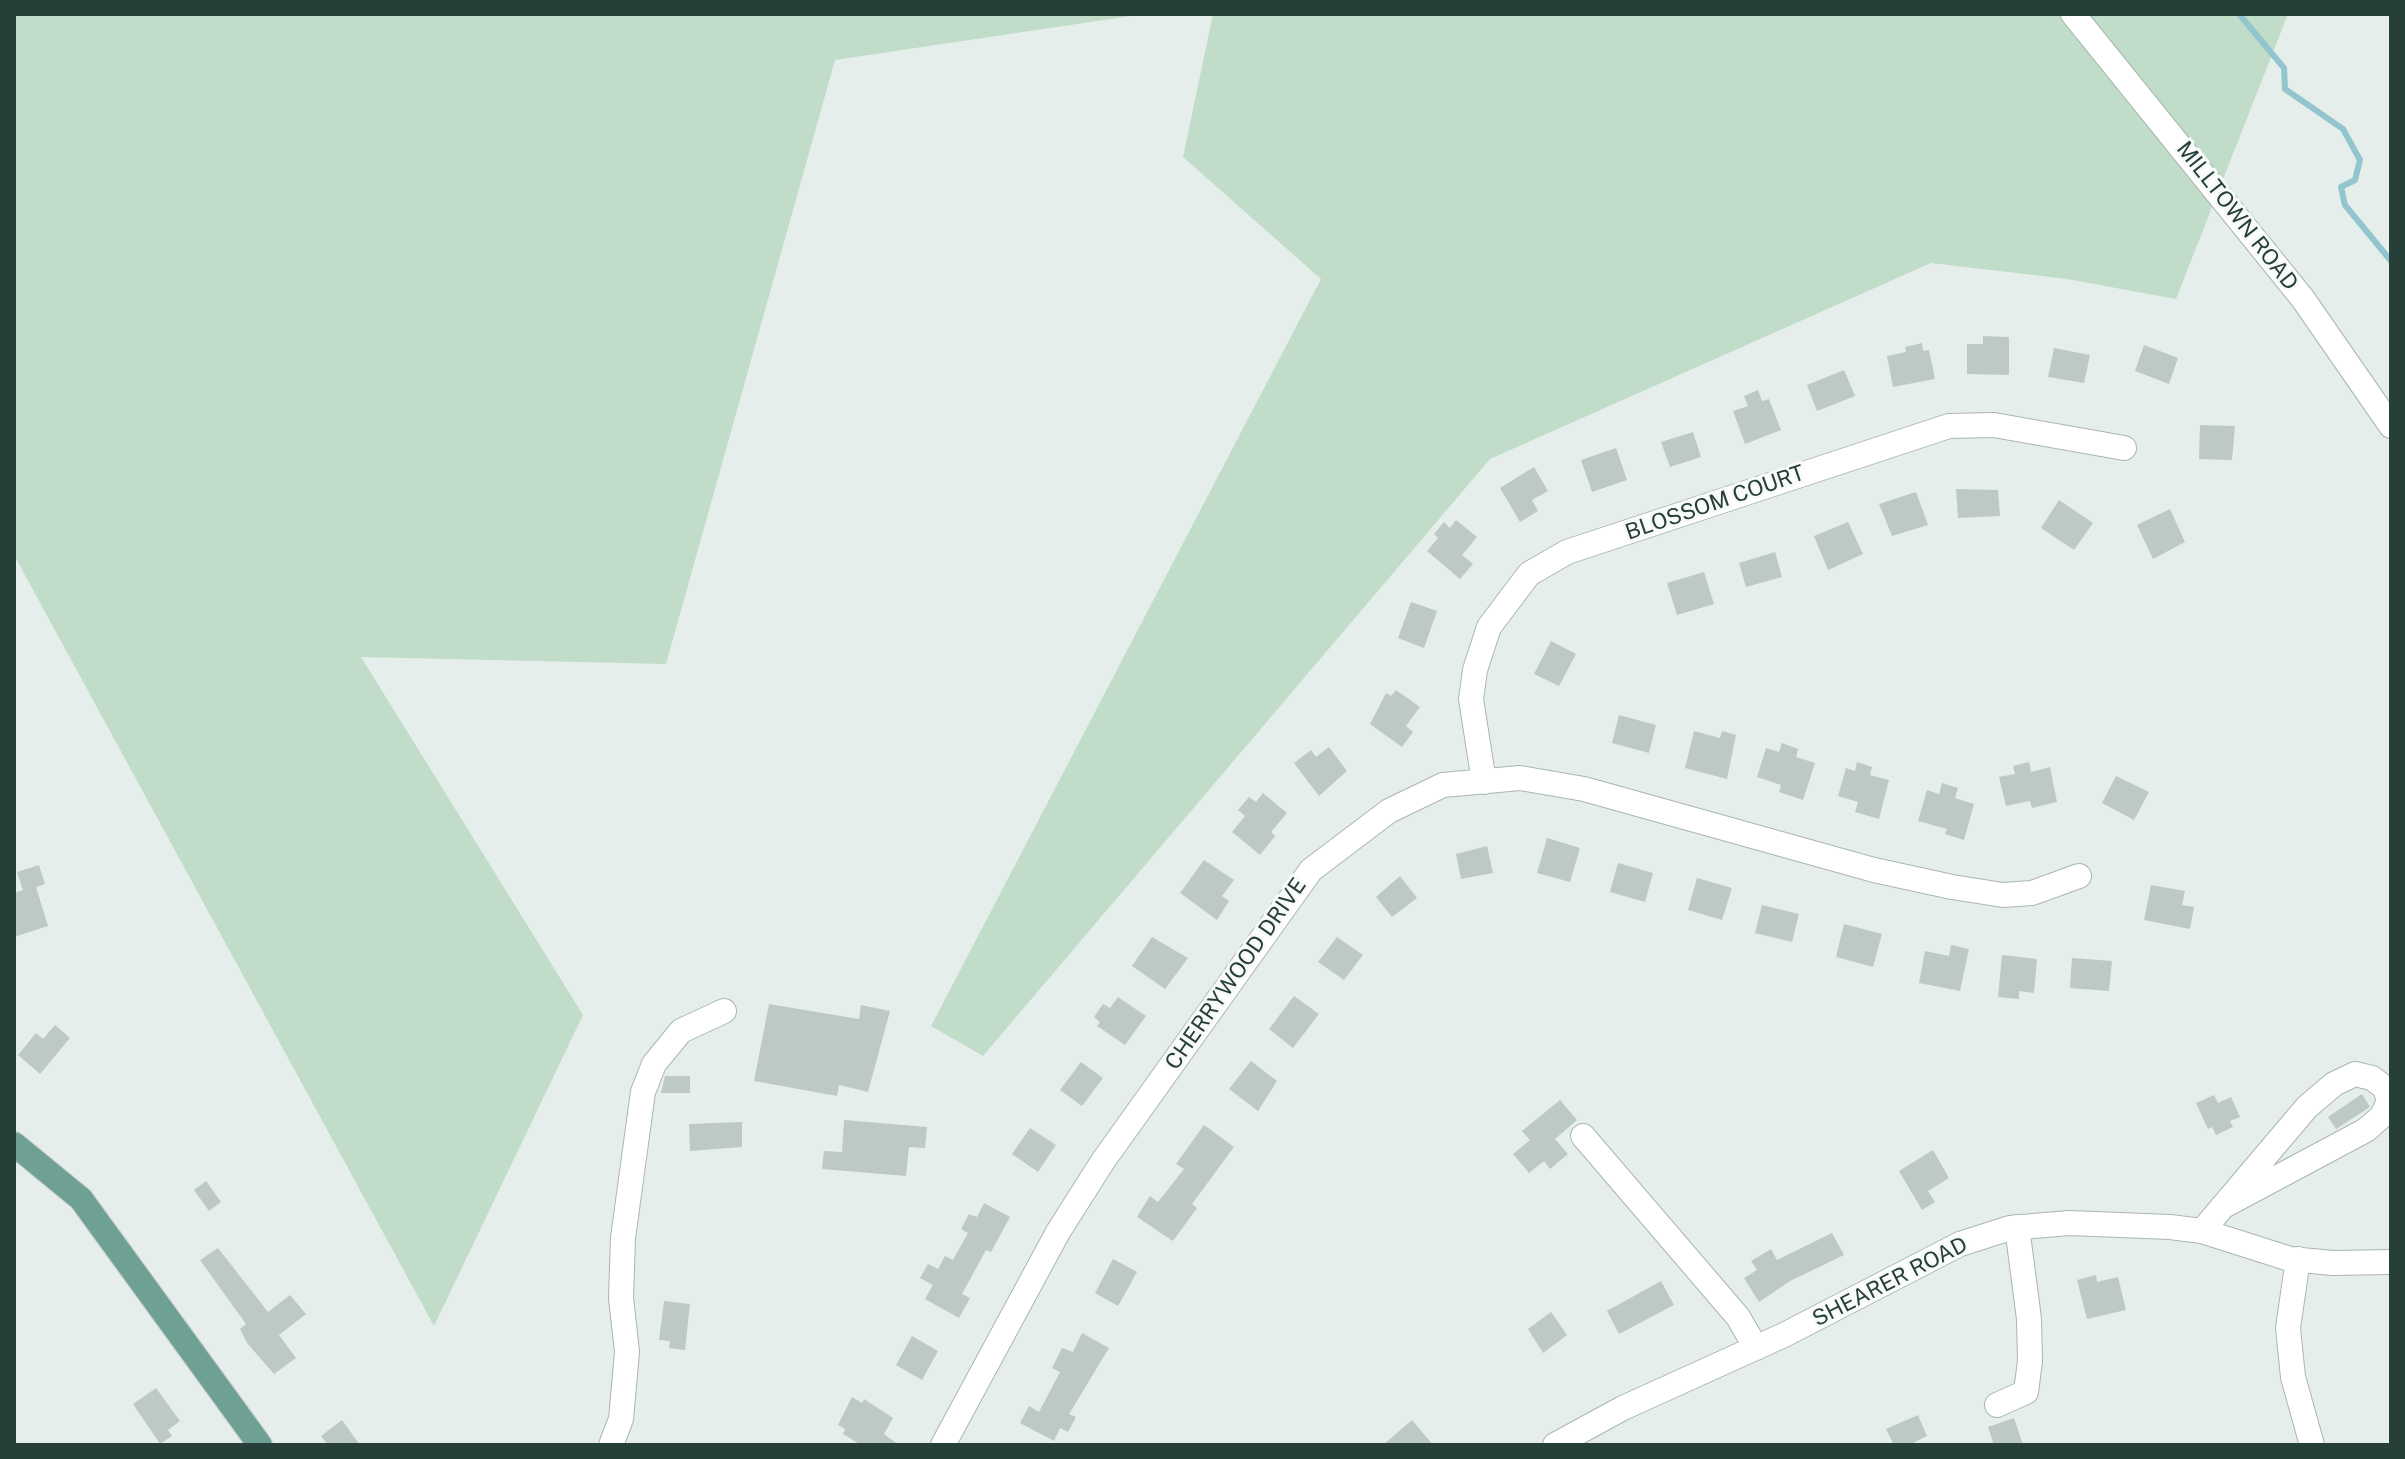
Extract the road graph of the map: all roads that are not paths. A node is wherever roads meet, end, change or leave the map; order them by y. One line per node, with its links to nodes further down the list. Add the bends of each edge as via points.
1 (2073, 14): 2 (street, MILLTOWN ROAD, via 2293,287)
2 (2391, 426)
3 (2124, 448): 4 (street, BLOSSOM COURT, via 1994,425 1949,426 1567,552 1529,574 1489,627 1471,699)
4 (1484, 782): 5 (street, CHERRYWOOD DRIVE, via 1520,778 1584,789 1952,887 2003,895 2032,893); 18 (street, CHERRYWOOD DRIVE, via 1443,785 1389,811 1311,870 1088,1185)
5 (2079, 876)
6 (724, 1011): 17 (street, via 681,1031 654,1064 643,1092 623,1238 621,1298 627,1352 621,1419)
7 (1583, 1136): 14 (street, via 1738,1317)
8 (14, 1144): 16 (main road, via 81,1199)
9 (2222, 1207): 9 (street, via 2307,1107 2334,1084 2355,1074 2385,1088 2386,1109 2366,1130); 11 (street)
10 (2017, 1227): 11 (street, SHEARER ROAD, via 2069,1223); 14 (street, SHEARER ROAD, via 1960,1244); 15 (street, via 2030,1361 2026,1392)
11 (2202, 1231): 12 (street, SHEARER ROAD)
12 (2298, 1259): 13 (street, SHEARER ROAD); 20 (street, via 2288,1328 2293,1377)
13 (2391, 1262)
14 (1756, 1348): 19 (street, SHEARER ROAD)
15 (1997, 1405)
16 (260, 1445)
17 (611, 1445)
18 (943, 1445)
19 (1555, 1445)
20 (2312, 1445)

